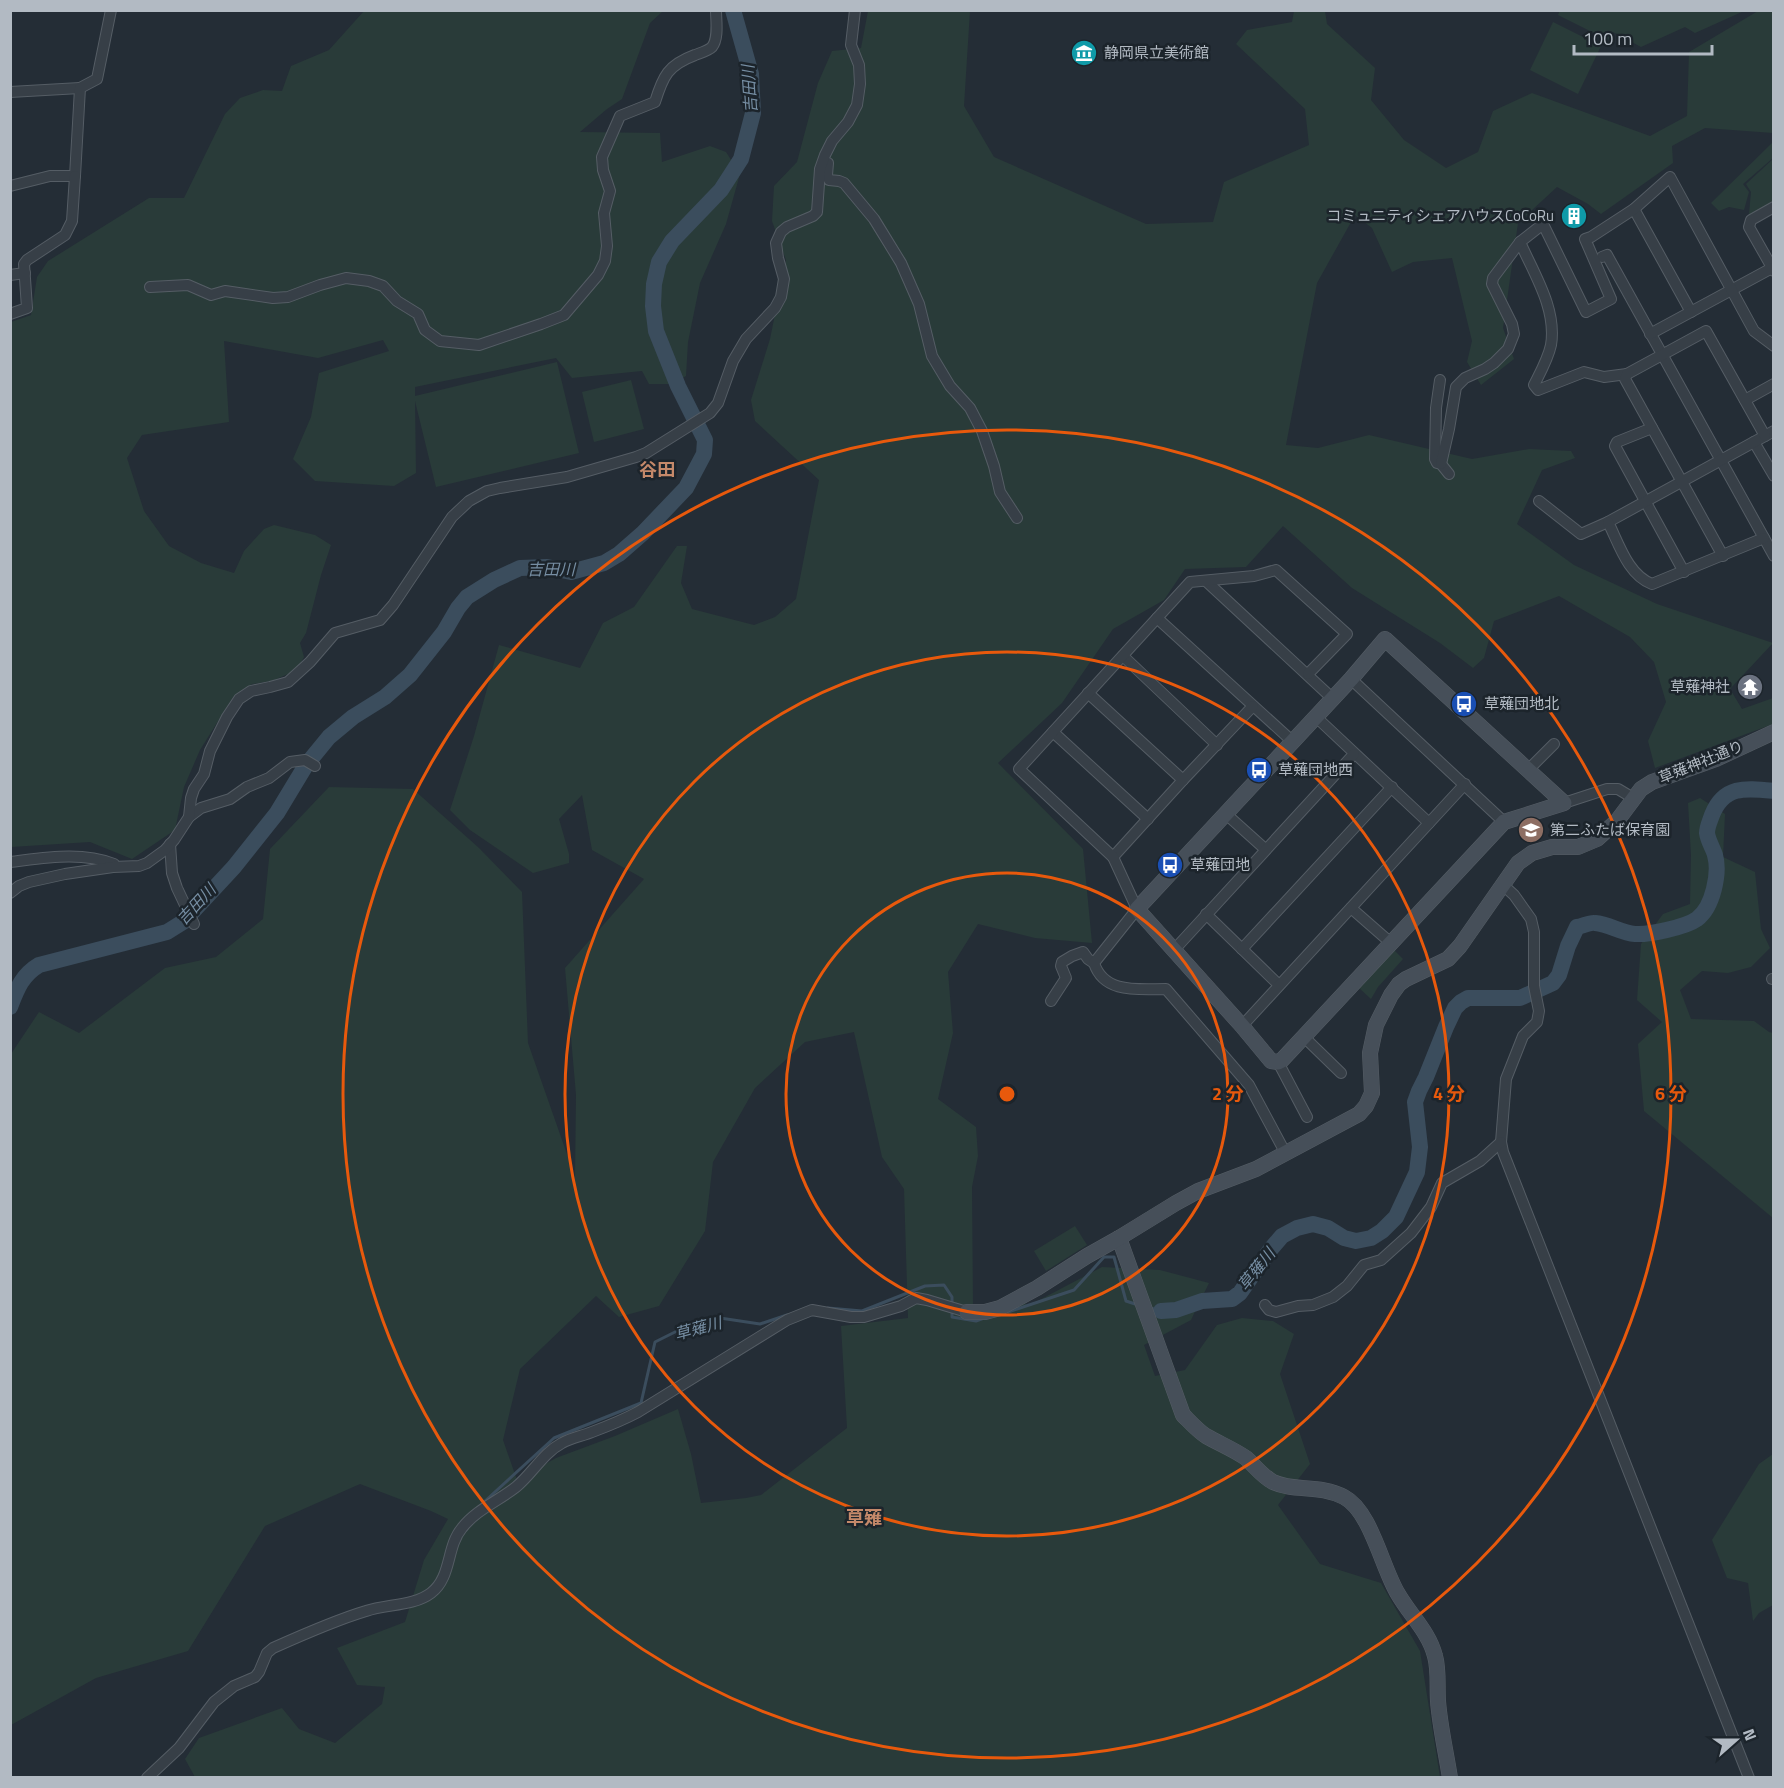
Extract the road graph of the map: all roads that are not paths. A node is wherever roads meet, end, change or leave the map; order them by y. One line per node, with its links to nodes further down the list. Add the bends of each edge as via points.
1 (111, 10): 4 (street, via 97,79)
2 (716, 10): 16 (street, via 716,40 711,48 679,61 661,83 655,102 620,116 602,157 610,191 604,213 605,261 564,315 479,345 440,341 425,330 418,314 383,286 369,281 346,278 273,298 225,291 211,295 188,285)
3 (855, 10): 6 (street, via 851,45 859,65 857,105)
4 (80, 88): 5 (street); 7 (street)
5 (10, 92)
6 (825, 155): 37 (street, via 829,159 829,180 844,183 874,219 901,263 919,304 932,356 950,386 970,408 982,431 1000,492); 66 (street, via 820,169 817,212 787,226 776,243 784,279 781,297 746,339 710,413 636,457 567,477 487,491 462,507 380,620 335,633 288,682 251,691 239,699 210,751 204,774 194,789)
7 (75, 176): 8 (street, via 50,176); 14 (street, via 72,221 65,235 27,260)
8 (10, 186)
9 (1773, 207): 13 (street, via 1750,220 1749,227)
10 (1634, 208): 11 (street, via 1585,239 1611,299 1586,312 1543,224); 17 (street, via 1670,177); 18 (street)
11 (1520, 242): 23 (street, via 1546,299 1552,325 1550,347 1534,385 1538,390 1584,372 1604,377); 31 (street, via 1492,284 1514,334 1508,349 1494,363 1456,387)
12 (1602, 257): 20 (street, via 1607,255)
13 (1773, 269): 17 (street)
14 (25, 273): 15 (street); 19 (street, via 27,308)
15 (10, 275)
16 (150, 287)
17 (1732, 290): 18 (street); 21 (street, via 1754,331)
18 (1691, 312): 20 (street)
19 (10, 314)
20 (1650, 334): 22 (street)
21 (1773, 346)
22 (1662, 354): 23 (street); 26 (street, via 1706,331); 30 (street)
23 (1627, 374): 27 (street, via 1625,379)
24 (1440, 380): 31 (street, via 1435,459)
25 (1773, 384): 26 (street)
26 (1745, 400): 28 (street)
27 (1652, 428): 34 (street); 36 (street, via 1615,446)
28 (1769, 433): 29 (street)
29 (1754, 442): 30 (street); 33 (street)
30 (1721, 460): 34 (street); 39 (street)
31 (1441, 464): 32 (street)
32 (1449, 474)
33 (1773, 476)
34 (1682, 480): 36 (street); 40 (street)
35 (1539, 501): 38 (street, via 1581,534)
36 (1644, 501): 38 (street); 42 (street)
37 (1017, 518)
38 (1608, 522): 42 (street, via 1642,580 1652,584)
39 (1764, 538): 40 (street); 41 (street)
40 (1723, 556): 42 (street)
41 (1773, 556)
42 (1684, 572)
43 (1206, 581): 44 (street, via 1190,582); 46 (street); 46 (street, via 1276,570 1347,634)
44 (1157, 618): 45 (street); 50 (street)
45 (1123, 656): 48 (street); 56 (street)
46 (1308, 674): 49 (street)
47 (1351, 679): 49 (street); 59 (street, via 1385,639); 61 (street)
48 (1088, 693): 52 (street); 60 (street)
49 (1332, 698): 51 (street)
50 (1253, 706): 54 (street); 56 (street)
51 (1315, 717): 54 (street); 57 (street)
52 (1053, 732): 67 (street); 72 (street, via 1019,769)
53 (1773, 732): 63 (street, 草薙神社通り, via 1716,759 1652,782)
54 (1292, 741): 65 (street)
55 (1554, 744): 59 (street)
56 (1217, 745): 60 (street)
57 (1354, 754): 62 (street); 71 (street)
58 (315, 766): 66 (street, via 305,760 290,762 269,778)
59 (1528, 770): 64 (street)
60 (1183, 780): 67 (street)
61 (1465, 784): 68 (street); 69 (street)
62 (1392, 787): 69 (street); 82 (street)
63 (1633, 798): 64 (street, via 1618,789 1607,789); 75 (street, 草薙神社通り, via 1617,821 1597,839 1578,847 1552,847 1532,853 1518,863)
64 (1564, 803): 68 (street)
65 (1226, 814): 71 (street); 78 (street)
66 (189, 817): 70 (street)
67 (1148, 819): 72 (street)
68 (1504, 822): 81 (street)
69 (1429, 823): 77 (street)
70 (171, 844): 74 (street, via 147,863); 80 (street, via 172,873)
71 (1265, 849): 79 (street)
72 (1113, 857): 78 (street)
73 (10, 862): 74 (street, via 66,856 108,861)
74 (122, 867): 76 (street, via 82,870 38,880)
75 (1503, 885): 92 (street, via 1531,919 1539,1011 1537,1022 1523,1036 1506,1079); 93 (street, 草薙神社通り, via 1448,959 1406,979 1391,995 1376,1025 1370,1053 1372,1093 1366,1106 1359,1114)
76 (10, 893)
77 (1351, 908): 81 (street); 85 (street)
78 (1137, 909): 83 (street); 84 (street)
79 (1206, 914): 82 (street); 83 (street)
80 (194, 924)
81 (1391, 943): 88 (street)
82 (1242, 949): 85 (street)
83 (1174, 950): 87 (street)
84 (1094, 963): 86 (street, via 1083,952 1062,962 1066,978); 93 (street, via 1098,973 1112,984 1166,989 1249,1085)
85 (1280, 985): 87 (street)
86 (1052, 1001)
87 (1242, 1026): 89 (street, via 1271,1061)
88 (1304, 1037): 89 (street); 90 (street)
89 (1278, 1062): 91 (street)
90 (1341, 1073)
91 (1307, 1117)
92 (1501, 1142): 95 (street, via 1480,1161 1442,1183 1431,1207 1411,1233 1380,1260 1364,1265 1333,1298 1276,1312); 99 (street)
93 (1286, 1154): 94 (street, via 1198,1191)
94 (1119, 1238): 96 (street, via 1000,1308); 98 (street, via 1183,1415 1204,1435 1233,1449 1274,1482 1330,1490 1347,1498 1363,1514 1398,1595 1428,1638 1436,1657 1440,1724)
95 (1265, 1305)
96 (968, 1311): 97 (street, via 916,1298 864,1317 804,1312 638,1413 562,1443 515,1488 463,1526 451,1545 445,1572 433,1592 414,1601 366,1611 273,1648 255,1677 214,1702 179,1748)
97 (147, 1778)
98 (1450, 1778)
99 (1749, 1778)

